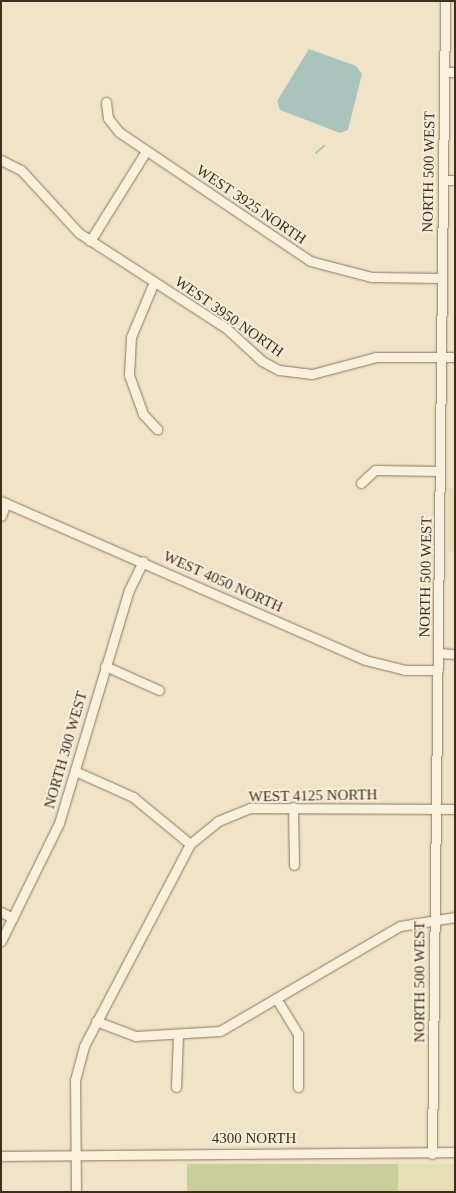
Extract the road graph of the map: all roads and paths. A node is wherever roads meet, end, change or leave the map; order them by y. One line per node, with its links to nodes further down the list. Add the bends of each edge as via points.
1 (445, 1): 2 (street, NORTH 500 WEST)
2 (444, 72): 3 (street); 7 (street, NORTH 500 WEST)
3 (455, 72)
4 (106, 102): 5 (street, WEST 3925 NORTH, via 108,118)
5 (146, 151): 9 (street); 10 (street, WEST 3925 NORTH, via 310,261 372,277)
6 (1, 160): 9 (street, WEST 3950 NORTH, via 21,170 64,219)
7 (443, 180): 8 (street); 10 (street, NORTH 500 WEST)
8 (455, 180)
9 (90, 241): 11 (street, WEST 3950 NORTH)
10 (442, 278): 12 (street, NORTH 500 WEST)
11 (154, 282): 12 (street, WEST 3950 NORTH, via 226,328 262,362 279,370 312,374 376,357); 14 (street, via 131,337 129,375 142,414)
12 (442, 356): 13 (street, WEST 3950 NORTH); 15 (street, NORTH 500 WEST)
13 (455, 357)
14 (157, 429)
15 (440, 471): 16 (street, via 375,470); 20 (street, NORTH 500 WEST)
16 (361, 483)
17 (4, 502): 18 (street); 19 (street, WEST 4050 NORTH)
18 (1, 516)
19 (143, 561): 22 (street, NORTH 300 WEST, via 129,590); 23 (street, WEST 4050 NORTH, via 364,660 405,670)
20 (438, 653): 21 (street); 23 (street, NORTH 500 WEST)
21 (455, 654)
22 (105, 666): 24 (street); 25 (street, NORTH 300 WEST)
23 (438, 670): 27 (street, NORTH 500 WEST)
24 (159, 690)
25 (75, 770): 29 (street, via 133,797); 33 (street, NORTH 300 WEST, via 43,862)
26 (293, 807): 27 (street, WEST 4125 NORTH); 29 (street, WEST 4125 NORTH, via 250,808 232,814); 30 (street)
27 (435, 809): 28 (street, WEST 4125 NORTH); 34 (street, NORTH 500 WEST)
28 (455, 809)
29 (190, 844): 37 (street)
30 (294, 866)
31 (1, 912): 33 (street)
32 (455, 917): 34 (street)
33 (13, 918): 35 (street, NORTH 300 WEST)
34 (434, 918): 36 (street, via 400,926); 42 (street, NORTH 500 WEST)
35 (1, 941)
36 (276, 998): 38 (street, via 220,1032); 40 (street, via 298,1034)
37 (96, 1021): 38 (street, via 135,1036); 44 (street, via 75,1080)
38 (178, 1036): 39 (street)
39 (176, 1087)
40 (298, 1087)
41 (455, 1152): 42 (street, 4300 NORTH)
42 (432, 1154): 44 (street, 4300 NORTH)
43 (1, 1156): 44 (street, 4300 NORTH)
44 (76, 1157): 45 (street)
45 (76, 1192)

